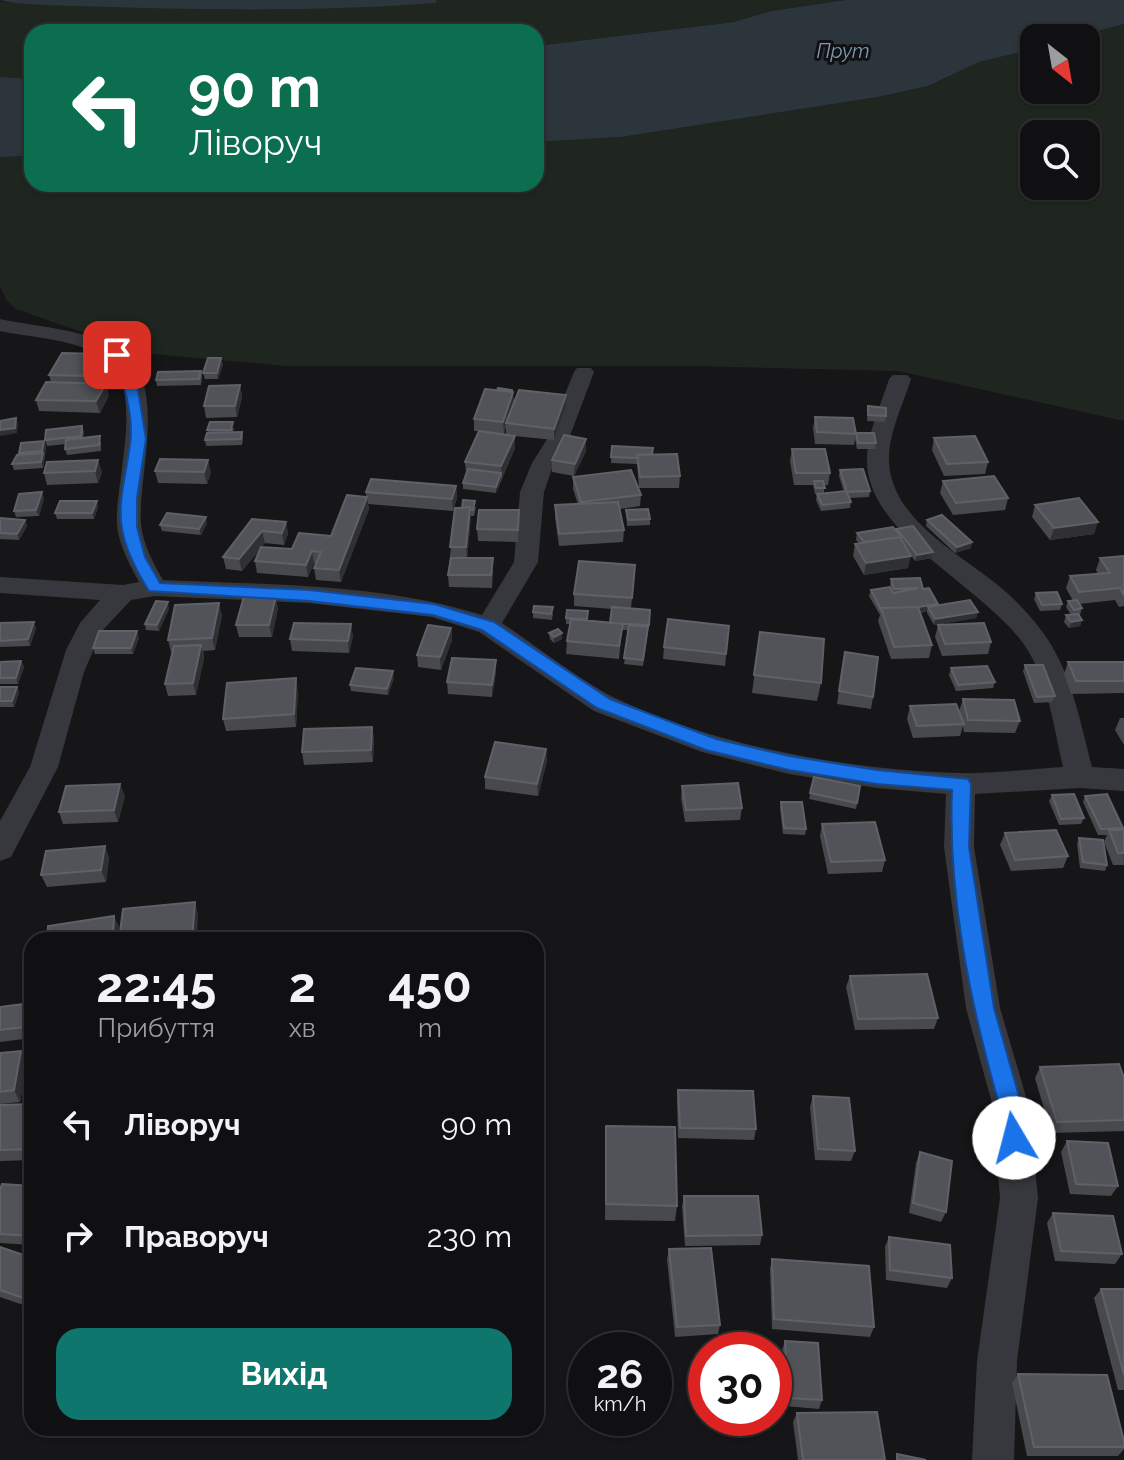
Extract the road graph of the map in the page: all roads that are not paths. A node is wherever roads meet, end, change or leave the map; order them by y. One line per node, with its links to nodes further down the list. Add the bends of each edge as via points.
1 (0, 325): 5 (street, via 89,344 117,355 129,372 138,439 129,527 137,557)
2 (584, 372): 7 (street, via 532,492 526,562)
3 (900, 379): 8 (street, via 878,462 882,488 898,513 1005,604 1035,641)
4 (0, 585): 6 (street)
5 (155, 588): 6 (street); 7 (street, via 391,603 434,609)
6 (123, 593): 11 (street, via 103,608 81,640 43,768)
7 (488, 626): 10 (street, via 604,704 712,745 877,777)
8 (1080, 777): 9 (street); 10 (street)
9 (1124, 780)
10 (961, 784): 12 (street, via 959,847 983,1008 1011,1107 1019,1198 997,1361)
11 (0, 849)
12 (993, 1460)

